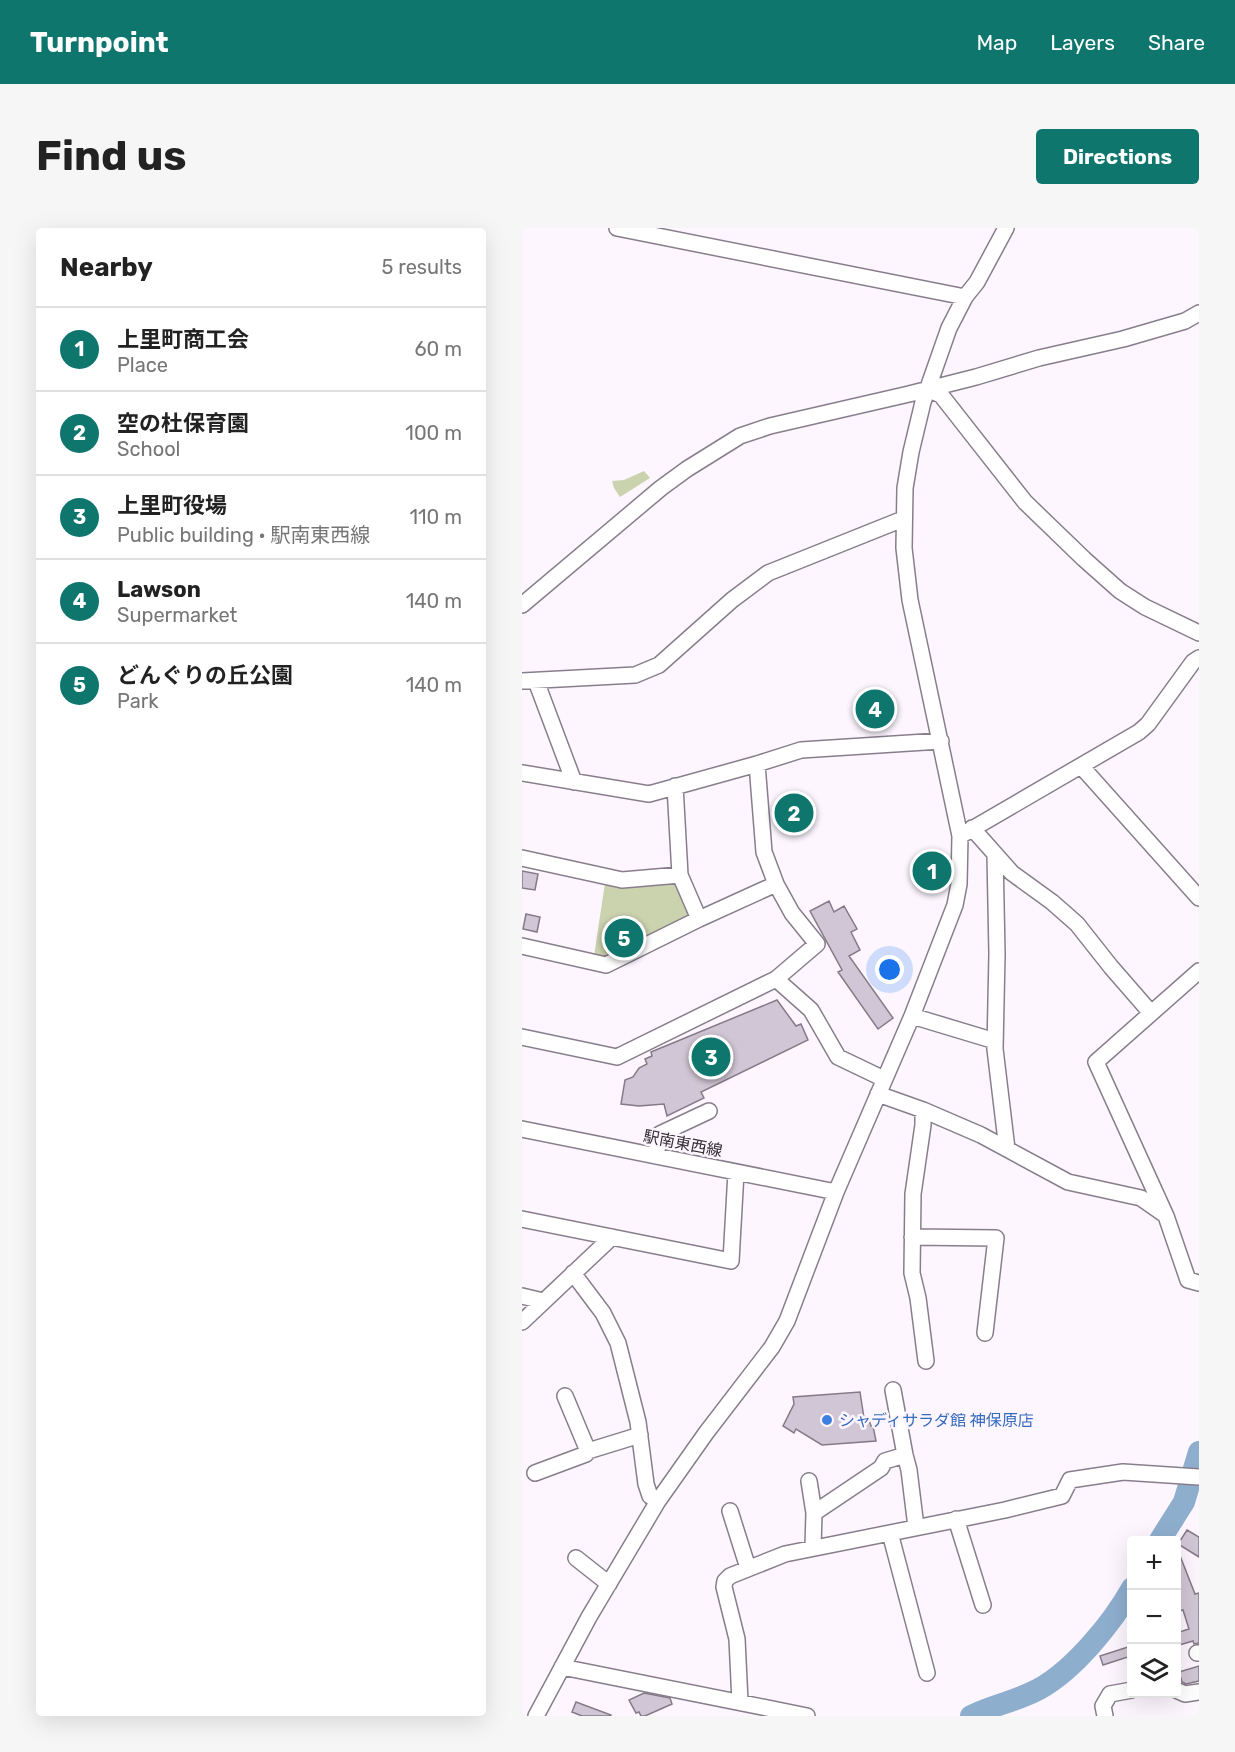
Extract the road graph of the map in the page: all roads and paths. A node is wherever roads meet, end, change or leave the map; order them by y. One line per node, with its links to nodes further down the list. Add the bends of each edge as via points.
1 (617, 228): 3 (street)
2 (1006, 228): 3 (street)
3 (965, 297): 5 (street)
4 (1199, 313): 5 (street, via 1185,321 1123,339)
5 (927, 389): 6 (street, via 911,452); 7 (street, via 740,436 661,488); 8 (street, via 941,395 1025,502 1084,559 1145,607)
6 (903, 519): 10 (street, via 768,573 659,665 635,675); 11 (street, via 910,600)
7 (522, 604)
8 (1199, 633)
9 (1199, 658): 13 (street, via 1143,728)
10 (529, 681): 15 (street)
11 (941, 741): 12 (street, via 801,750); 17 (street)
12 (758, 764): 16 (street); 21 (street, via 764,852)
13 (1081, 766): 17 (street); 22 (street)
14 (522, 772): 15 (street)
15 (574, 782): 16 (street, via 649,794)
16 (675, 786): 20 (street)
17 (966, 832): 18 (street); 28 (street, via 955,905)
18 (995, 854): 27 (street, via 1012,873 1077,924); 30 (street)
19 (522, 858): 20 (street, via 622,880)
20 (680, 875): 23 (street)
21 (776, 884): 23 (street); 26 (street, via 792,913 818,944)
22 (1199, 898)
23 (699, 919): 24 (street, via 606,965)
24 (522, 946)
25 (1199, 971): 27 (street)
26 (776, 979): 29 (street, via 618,1057); 31 (street, via 811,1010 838,1057)
27 (1151, 1013): 40 (street, via 1096,1062)
28 (912, 1016): 30 (street); 31 (street)
29 (522, 1037)
30 (995, 1041): 36 (street)
31 (884, 1079): 32 (street)
32 (878, 1094): 34 (street); 39 (street)
33 (709, 1110): 37 (street, via 660,1134)
34 (923, 1110): 36 (street); 43 (street)
35 (522, 1129): 37 (street, 駅南東西線)
36 (1007, 1149): 40 (street, via 1068,1182 1141,1198)
37 (656, 1156): 38 (street, 駅南東西線)
38 (736, 1172): 39 (street, 駅南東西線); 42 (street, via 731,1261)
39 (836, 1191): 59 (street, via 795,1300 772,1347)
40 (1166, 1216): 45 (street, via 1188,1280)
41 (522, 1219): 42 (street)
42 (612, 1236): 44 (street)
43 (912, 1237): 49 (street, via 996,1238); 50 (street, via 912,1273)
44 (573, 1273): 47 (street); 53 (street, via 603,1312 618,1343)
45 (1199, 1283)
46 (522, 1296): 47 (street)
47 (543, 1301): 48 (street)
48 (522, 1322)
49 (984, 1333)
50 (926, 1361)
51 (893, 1390): 55 (street)
52 (565, 1396): 54 (street)
53 (640, 1436): 54 (street); 59 (street, via 646,1484 650,1496)
54 (588, 1451): 56 (street)
55 (905, 1455): 61 (street, via 885,1461 881,1468); 63 (street)
56 (535, 1473)
57 (1193, 1476): 62 (street, via 1123,1472 1070,1480 1062,1496)
58 (809, 1481): 61 (street)
59 (658, 1502): 68 (street)
60 (730, 1511): 67 (street)
61 (814, 1513): 65 (street)
62 (956, 1519): 63 (street); 69 (street)
63 (916, 1527): 64 (street)
64 (890, 1533): 65 (street); 71 (street)
65 (813, 1547): 67 (street)
66 (576, 1558): 68 (street)
67 (748, 1568): 75 (street, via 730,1576 724,1587 737,1639)
68 (609, 1584): 70 (street)
69 (983, 1605)
70 (562, 1667): 75 (street); 76 (street)
71 (927, 1673)
72 (1127, 1691): 78 (street, via 1110,1694 1103,1706)
73 (1181, 1692): 74 (street)
74 (1199, 1692)
75 (740, 1702): 77 (street)
76 (537, 1716)
77 (807, 1716)
78 (1105, 1716)

